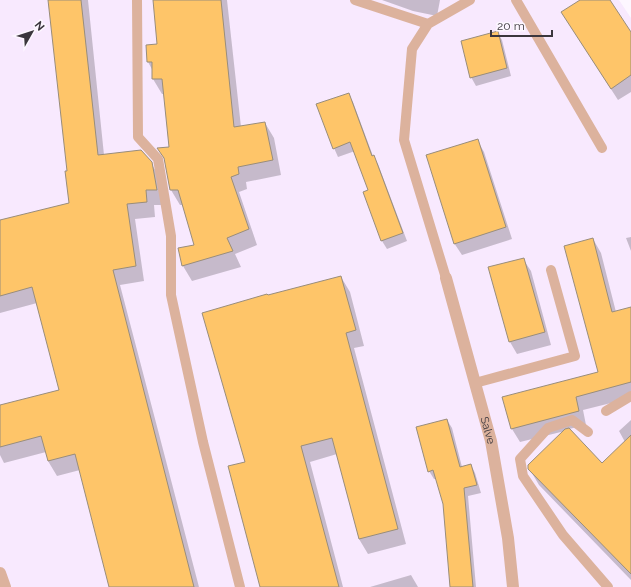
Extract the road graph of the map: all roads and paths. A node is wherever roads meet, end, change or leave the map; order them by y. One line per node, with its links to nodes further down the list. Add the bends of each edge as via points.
1 (136, 0): 15 (lane, via 138,137 158,159 171,236 171,295 203,442)
2 (355, 0): 5 (lane)
3 (470, 0): 5 (lane)
4 (516, 0): 6 (lane)
5 (428, 24): 8 (lane, via 412,49 404,140)
6 (602, 148)
7 (551, 270): 9 (lane, via 575,356)
8 (446, 278): 9 (street, Salve)
9 (475, 383): 16 (street, Salve, via 491,441 508,538)
10 (631, 396): 11 (lane)
11 (606, 411)
12 (588, 432): 17 (lane, via 572,420 548,428 520,458 527,483 563,535)
13 (0, 573): 14 (street)
14 (5, 587)
15 (240, 587)
16 (513, 587)
17 (608, 587)

